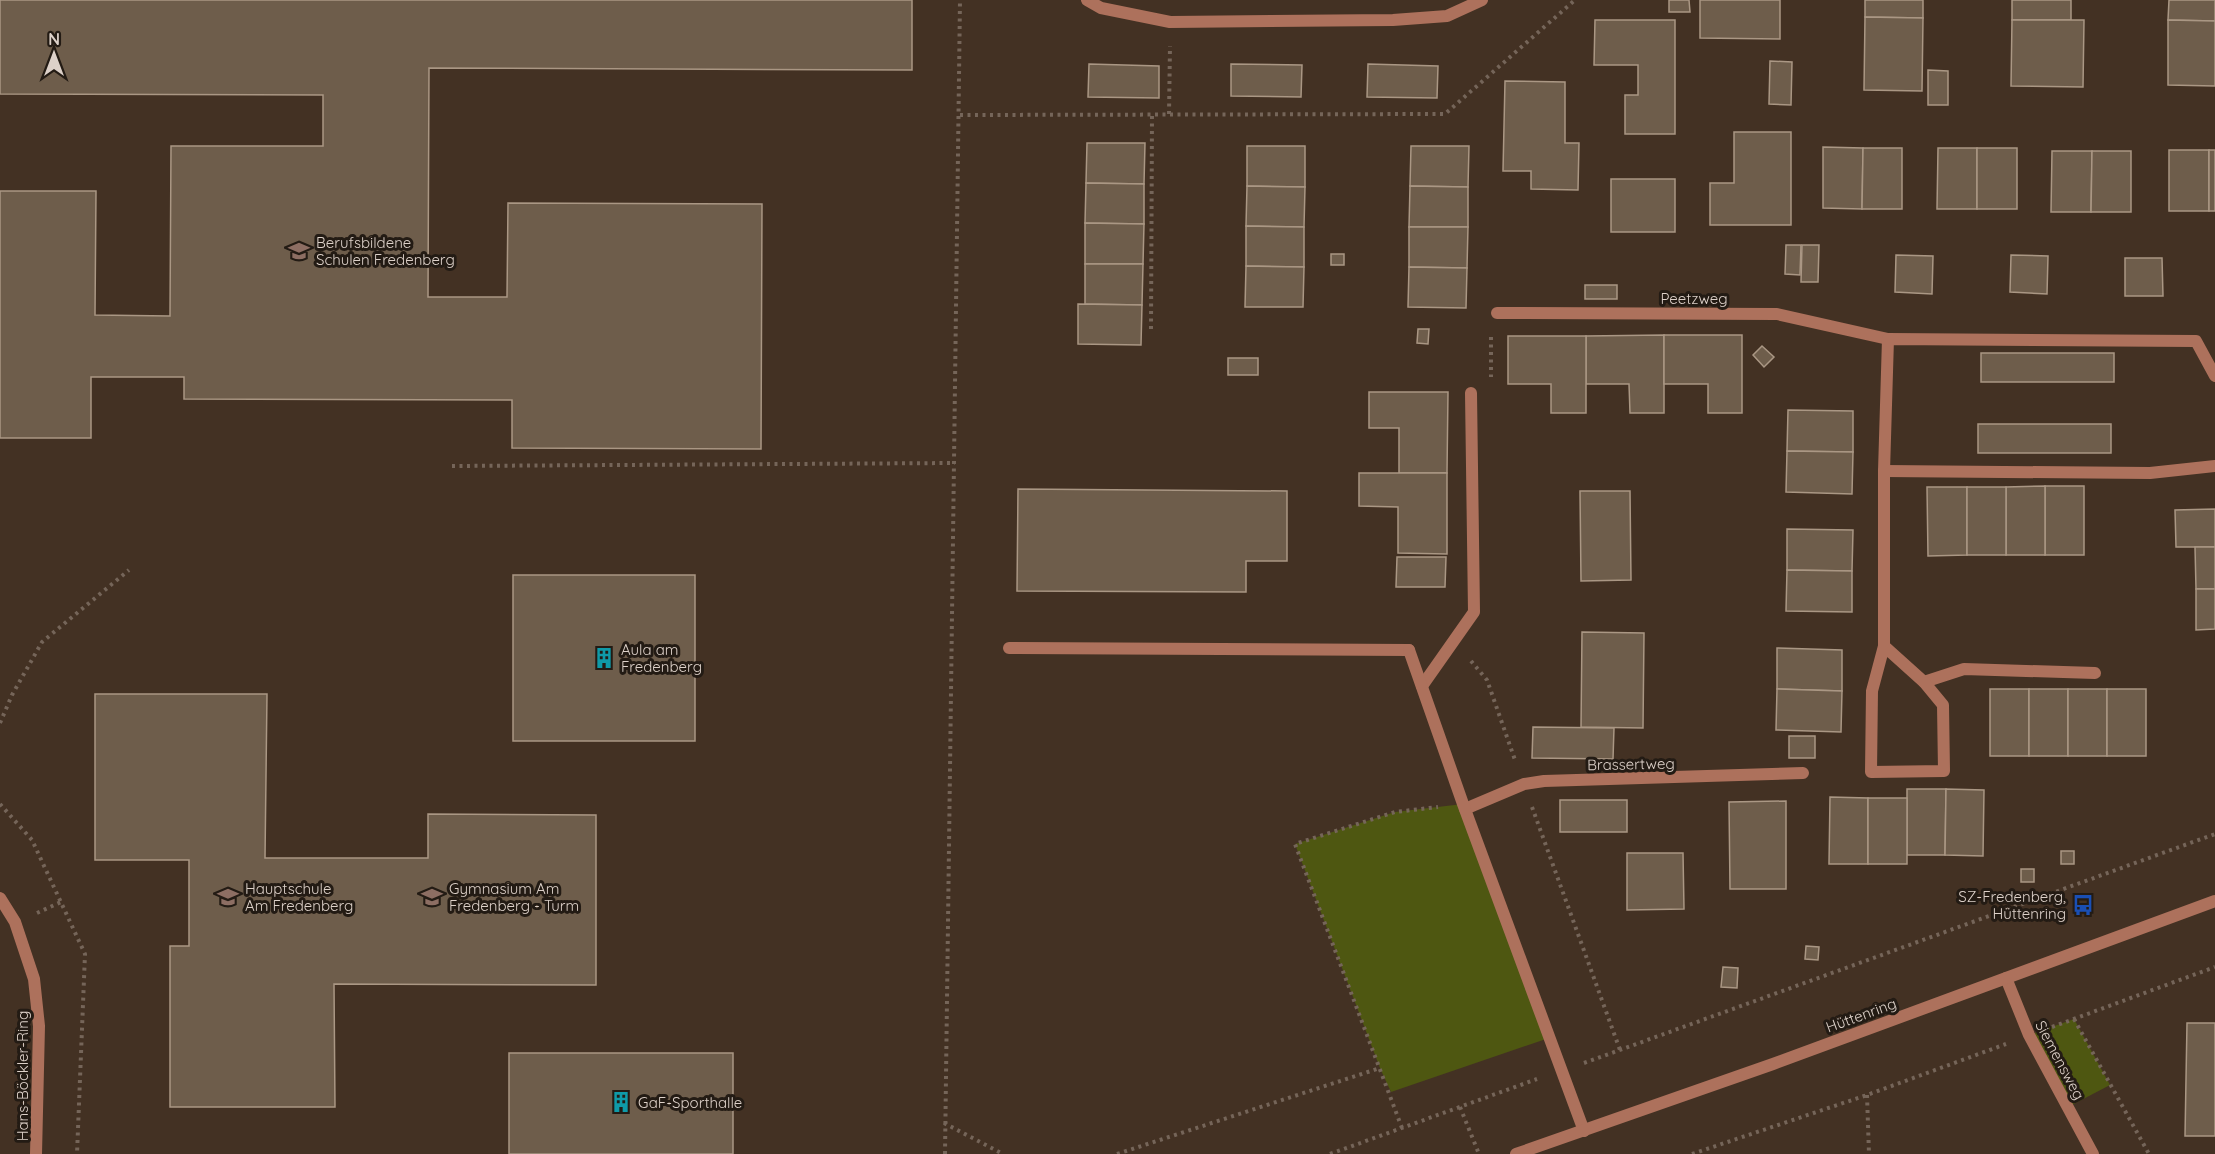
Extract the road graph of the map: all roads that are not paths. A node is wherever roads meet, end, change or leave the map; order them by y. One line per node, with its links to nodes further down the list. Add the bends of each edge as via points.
1 (1087, 0): 2 (street, via 1101,8 1170,22 1447,16)
2 (1482, 0)
3 (1497, 313): 4 (street, Peetzweg, via 1777,314)
4 (1888, 339): 5 (street, Peetzweg, via 2196,341); 8 (street)
5 (2215, 376)
6 (1471, 393): 13 (street, via 1474,612)
7 (2215, 466): 8 (street, via 2150,473)
8 (1884, 471): 9 (street)
9 (1884, 646): 12 (street); 12 (street, via 1872,691 1871,772 1944,771 1943,705)
10 (1009, 648): 13 (street, via 1409,650)
11 (2096, 673): 12 (street, via 1964,669)
12 (1924, 682)
13 (1422, 686): 15 (street)
14 (1803, 772): 15 (street, Brassertweg, via 1544,781 1524,784)
15 (1464, 807): 19 (street)
16 (0, 898): 20 (street, Hans-Böckler-Ring, via 15,922 34,979 39,1026)
17 (2215, 902): 18 (street, Hüttenring)
18 (2006, 978): 19 (street, Hüttenring); 22 (street, Siemensweg, via 2029,1035)
19 (1584, 1131): 21 (street, Hüttenring)
20 (36, 1154)
21 (1516, 1154)
22 (2093, 1154)

